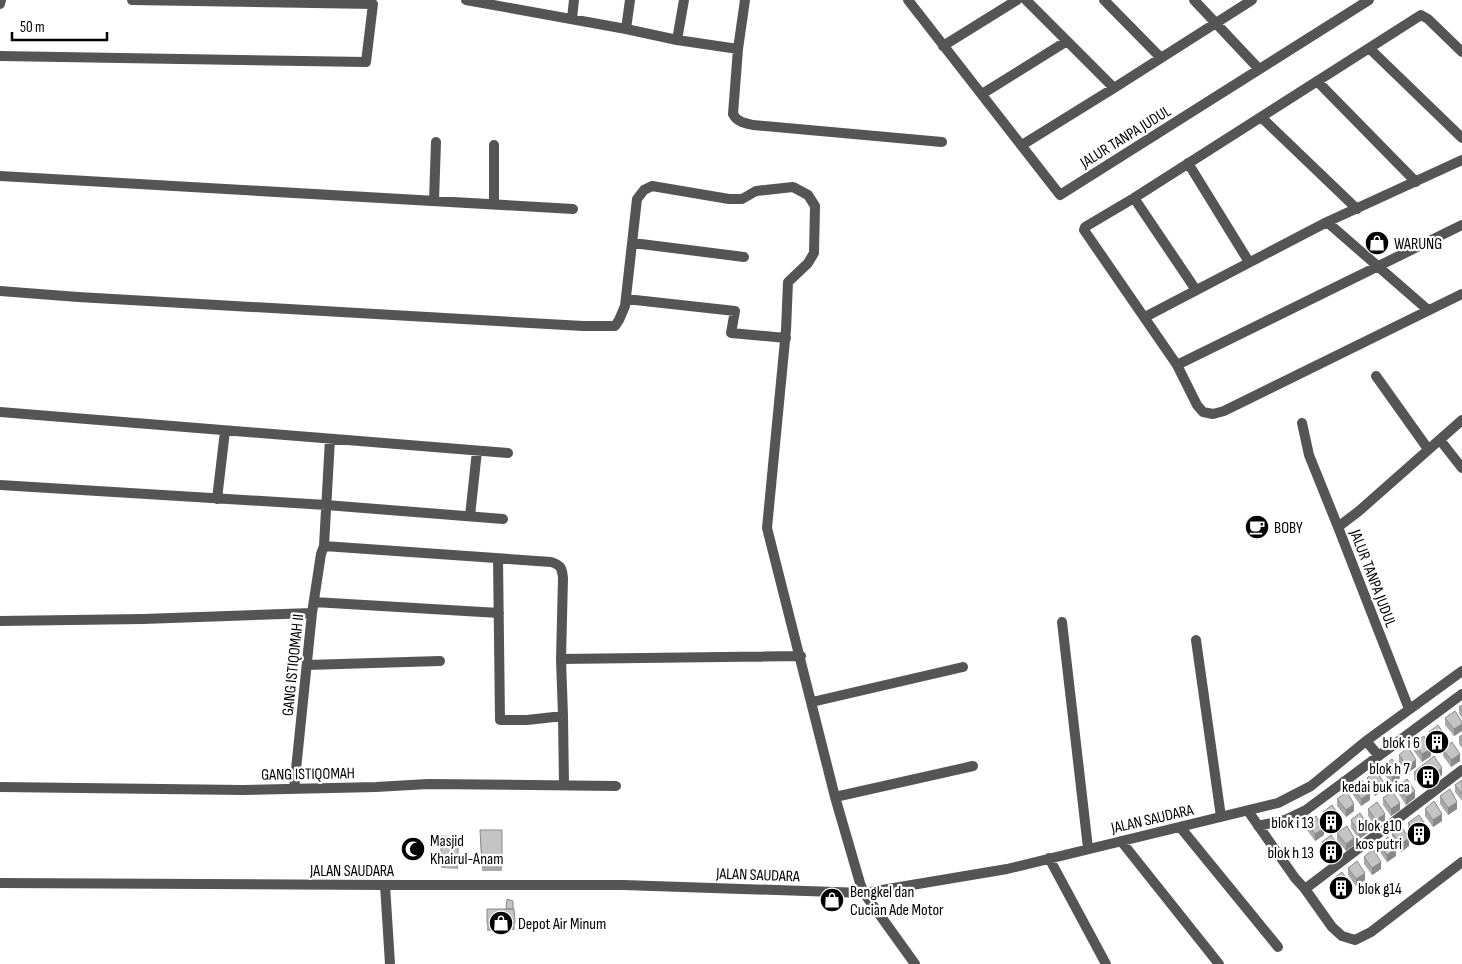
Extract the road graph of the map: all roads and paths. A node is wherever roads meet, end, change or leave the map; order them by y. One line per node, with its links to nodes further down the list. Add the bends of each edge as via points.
1 (132, 0): 14 (street)
2 (466, 0): 15 (street)
3 (574, 0): 16 (street)
4 (630, 0): 18 (street)
5 (684, 0): 19 (street)
6 (745, 0): 23 (street)
7 (908, 0): 21 (street, JALUR TANPA JUDUL)
8 (1017, 0): 21 (street)
9 (1026, 0): 20 (street)
10 (1104, 0): 26 (street)
11 (1194, 0): 17 (street)
12 (1252, 0): 17 (street)
13 (1369, 0): 27 (street, JALUR TANPA JUDUL)
14 (376, 2): 25 (street, via 366,62)
15 (506, 3): 16 (street)
16 (572, 19): 18 (street)
17 (1216, 23): 26 (street); 27 (street)
18 (626, 28): 19 (street)
19 (678, 40): 23 (street)
20 (1067, 41): 29 (street); 30 (street)
21 (943, 46): 30 (street, JALUR TANPA JUDUL)
22 (1368, 48): 24 (street, via 1423,15); 28 (street); 32 (street)
23 (738, 49): 34 (street, via 733,114 742,122)
24 (1462, 52)
25 (0, 56)
26 (1161, 58): 29 (street)
27 (1260, 69): 36 (street, JALUR TANPA JUDUL, via 1060,195)
28 (1317, 81): 31 (street); 40 (street)
29 (1114, 88): 36 (street)
30 (982, 94): 36 (street, JALUR TANPA JUDUL)
31 (1262, 116): 38 (street); 45 (street)
32 (1462, 138)
33 (436, 142): 42 (street)
34 (942, 142)
35 (494, 145): 43 (street)
36 (1022, 145)
37 (1462, 160): 40 (street)
38 (1188, 163): 41 (street); 50 (street)
39 (0, 176): 42 (street)
40 (1416, 182): 45 (street)
41 (1134, 198): 52 (street); 57 (street, via 1084,230)
42 (434, 200): 43 (street)
43 (494, 204): 44 (street)
44 (573, 209)
45 (1357, 209): 46 (street)
46 (1327, 222): 50 (street); 51 (street)
47 (1462, 225): 51 (street)
48 (633, 243): 49 (street); 55 (street); 58 (street, via 637,199 652,186 729,199 742,198 756,191 792,188 808,195 815,206 814,253 788,282)
49 (744, 257)
50 (1249, 262): 52 (street)
51 (1378, 267): 56 (street); 59 (street)
52 (1196, 290): 57 (street)
53 (0, 291): 55 (street, via 583,326 615,326)
54 (1462, 294): 56 (street)
55 (626, 299): 58 (street, via 735,311 731,333)
56 (1428, 310): 59 (street, via 1213,414 1203,412 1197,405)
57 (1145, 317): 59 (street)
58 (786, 338): 85 (street, via 767,528)
59 (1177, 365)
60 (1376, 376): 67 (street)
61 (0, 412): 64 (street)
62 (1462, 420): 66 (street, JALUR TANPA JUDUL)
63 (1302, 423): 76 (street, via 1309,455)
64 (225, 431): 65 (street); 72 (street)
65 (330, 439): 68 (street); 73 (street, GANG ISTIQOMAH II)
66 (1440, 440): 67 (street, JALUR TANPA JUDUL); 70 (street)
67 (1428, 450): 76 (street, JALUR TANPA JUDUL)
68 (477, 451): 69 (street); 74 (street)
69 (508, 453)
70 (1462, 468)
71 (0, 485): 72 (street)
72 (218, 499): 73 (street)
73 (326, 505): 74 (street); 77 (street, GANG ISTIQOMAH II)
74 (470, 516): 75 (street)
75 (503, 518)
76 (1338, 527): 93 (street, JALUR TANPA JUDUL)
77 (324, 546): 78 (street); 79 (street, GANG ISTIQOMAH II)
78 (498, 559): 81 (street); 86 (street, via 551,562 562,569)
79 (314, 602): 80 (street, GANG ISTIQOMAH II); 81 (street)
80 (312, 613): 82 (street); 88 (street, GANG ISTIQOMAH II)
81 (499, 613): 94 (street, via 500,720)
82 (0, 621)
83 (1062, 622): 109 (street)
84 (1196, 640): 105 (street)
85 (801, 656): 86 (street); 92 (street)
86 (561, 659): 94 (street)
87 (440, 661): 88 (street)
88 (307, 665): 102 (street, GANG ISTIQOMAH II)
89 (963, 667): 92 (street)
90 (1462, 671): 93 (street, JALAN SAUDARA)
91 (1462, 694): 96 (street)
92 (812, 702): 103 (street)
93 (1409, 708): 95 (street, JALAN SAUDARA)
94 (563, 716): 99 (street)
95 (1366, 741): 96 (street); 104 (street, JALAN SAUDARA, via 1312,786 1278,803)
96 (1378, 756): 106 (street, via 1306,810 1285,820)
97 (973, 766): 103 (street)
98 (1462, 770): 114 (street)
99 (564, 785): 100 (street, GANG ISTIQOMAH); 102 (street, GANG ISTIQOMAH, via 428,784)
100 (616, 786)
101 (0, 787): 102 (street, GANG ISTIQOMAH)
102 (294, 789)
103 (835, 796): 115 (street)
104 (1248, 811): 105 (street, JALAN SAUDARA); 106 (street)
105 (1220, 817): 107 (street, JALAN SAUDARA)
106 (1258, 826): 114 (street)
107 (1180, 827): 108 (street, JALAN SAUDARA); 116 (street)
108 (1121, 841): 109 (street, JALAN SAUDARA); 120 (street)
109 (1088, 848): 110 (street, JALAN SAUDARA)
110 (1049, 858): 115 (street, JALAN SAUDARA); 119 (street)
111 (1462, 862): 114 (street, via 1371,932 1355,940 1342,936 1332,927)
112 (0, 883): 113 (street, JALAN SAUDARA)
113 (385, 886): 115 (street, JALAN SAUDARA, via 623,885); 117 (street)
114 (1305, 889)
115 (864, 893): 118 (street)
116 (1278, 947)
117 (390, 964)
118 (915, 964)
119 (1106, 964)
120 (1219, 964)

